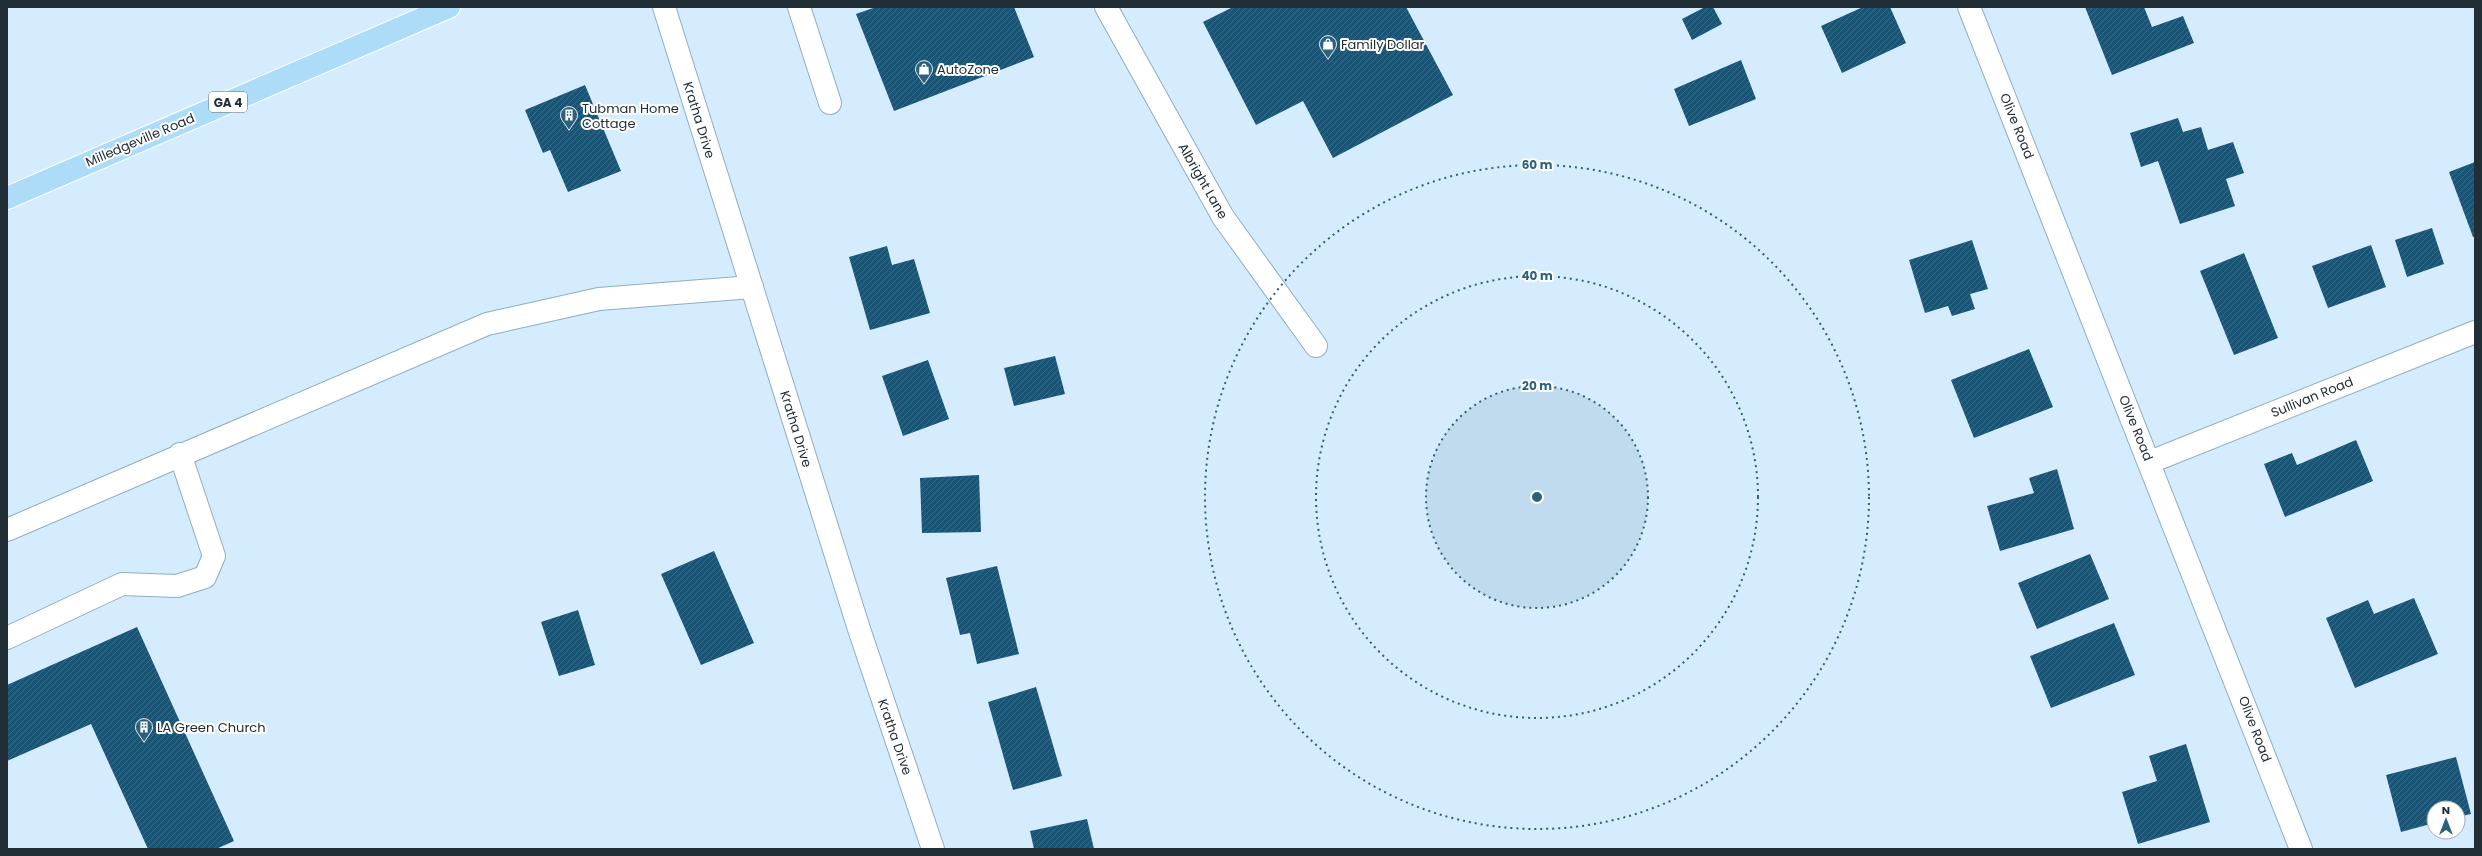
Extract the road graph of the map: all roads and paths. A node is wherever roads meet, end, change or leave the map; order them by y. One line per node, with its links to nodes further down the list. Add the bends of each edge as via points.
1 (449, 7): 7 (main road, Milledgeville Road / GA 4)
2 (664, 7): 8 (street, Kratha Drive)
3 (799, 7): 6 (street)
4 (1106, 7): 10 (street, Albright Lane, via 1222,217)
5 (1969, 7): 12 (street, Olive Road)
6 (830, 103)
7 (7, 198)
8 (752, 288): 11 (street, via 599,298 487,324); 15 (street, Kratha Drive, via 859,628)
9 (2475, 332): 12 (street, Sullivan Road)
10 (1316, 346)
11 (180, 454): 13 (street); 14 (street, via 214,556 205,577 177,586 122,584)
12 (2150, 462): 16 (street, Olive Road)
13 (7, 530)
14 (7, 638)
15 (933, 849)
16 (2301, 849)

